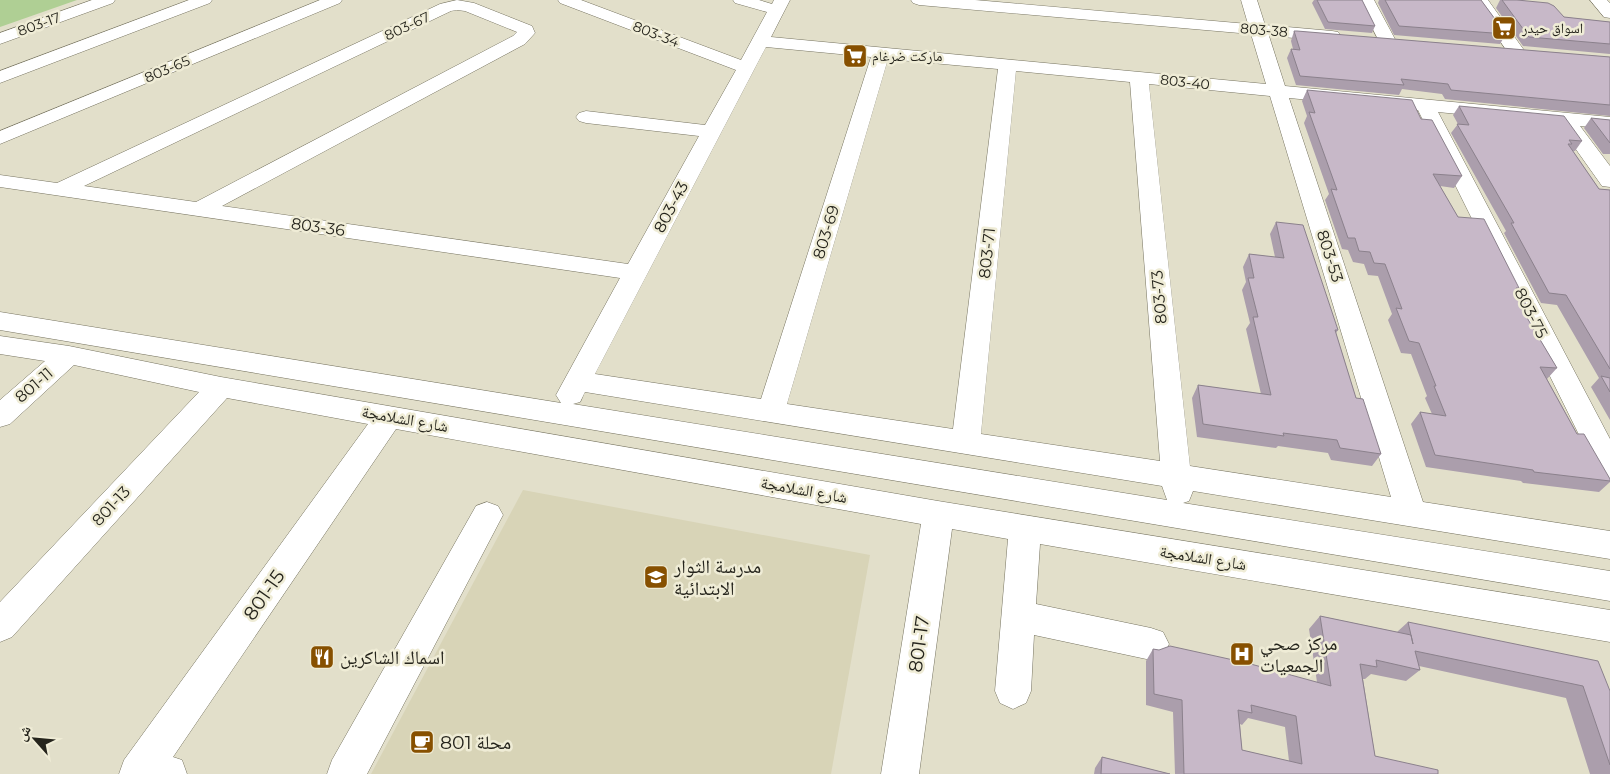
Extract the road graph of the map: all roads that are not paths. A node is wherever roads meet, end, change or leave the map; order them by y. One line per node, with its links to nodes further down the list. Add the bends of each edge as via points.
1 (107, 0): 17 (street, 803-17)
2 (204, 0): 29 (street)
3 (334, 0): 37 (street, 803-65)
4 (566, 0): 28 (street, 803-34)
5 (741, 0): 13 (street)
6 (919, 0): 12 (street, 803-38)
7 (1127, 0): 15 (street)
8 (1249, 0): 16 (street, 803-53)
9 (1366, 0): 21 (street)
10 (1480, 0): 25 (street)
11 (1598, 0): 14 (street)
12 (1015, 4): 15 (street, 803-38)
13 (780, 5): 20 (street, 803-43)
14 (1610, 13)
15 (1128, 18): 16 (street, 803-38)
16 (1258, 30): 18 (street, 803-38); 31 (street, 803-53)
17 (0, 38)
18 (1347, 38)
19 (1367, 39): 21 (street)
20 (761, 41): 24 (street, 803-40); 28 (street, 803-43)
21 (1387, 41): 22 (street)
22 (1406, 43)
23 (1499, 51): 25 (street)
24 (882, 52): 27 (street, 803-40); 48 (street, 803-69)
25 (1517, 52): 26 (street)
26 (1536, 54)
27 (1008, 65): 30 (street, 803-40); 52 (street, 803-71)
28 (746, 67): 36 (street, 803-43)
29 (0, 77)
30 (1139, 77): 31 (street, 803-40); 54 (street, 803-73)
31 (1277, 91): 32 (street, 803-40); 55 (street, 803-53)
32 (1425, 105): 34 (street, 803-40); 53 (street, 803-75)
33 (586, 117): 36 (street)
34 (1564, 118): 35 (street, 803-40); 38 (street)
35 (1610, 123)
36 (712, 132): 42 (street, 803-43)
37 (0, 138)
38 (1610, 181)
39 (0, 182): 40 (street, 803-36)
40 (59, 190): 41 (street, 803-36); 41 (street, 803-67, via 446,8 468,6 526,30 519,40)
41 (198, 210): 42 (street, 803-36)
42 (636, 273): 46 (street, 803-43)
43 (0, 321): 49 (street, شارع الشلامجة)
44 (0, 345): 45 (street, شارع الشلامجة)
45 (69, 355): 47 (street, شارع الشلامجة); 50 (street, 801-11)
46 (578, 381): 48 (street); 49 (street, 803-43)
47 (221, 387): 51 (street, شارع الشلامجة); 63 (street, 801-13)
48 (770, 411): 52 (street)
49 (560, 414): 58 (street, شارع الشلامجة)
50 (0, 416)
51 (389, 416): 56 (street, شارع الشلامجة); 67 (street, 801-15)
52 (966, 442): 54 (street)
53 (1610, 467)
54 (1176, 476): 55 (street); 58 (street, 803-73)
55 (1410, 513): 60 (street)
56 (938, 514): 59 (street, شارع الشلامجة); 69 (street, 801-17)
57 (487, 515): 68 (street)
58 (1181, 516): 61 (street, شارع الشلامجة)
59 (1025, 528): 62 (street); 64 (street, شارع الشلامجة)
60 (1610, 545)
61 (1610, 586)
62 (1018, 616): 65 (street); 66 (street)
63 (0, 626)
64 (1610, 626)
65 (1151, 644)
66 (1012, 691)
67 (150, 772)
68 (346, 774)
69 (900, 774)

